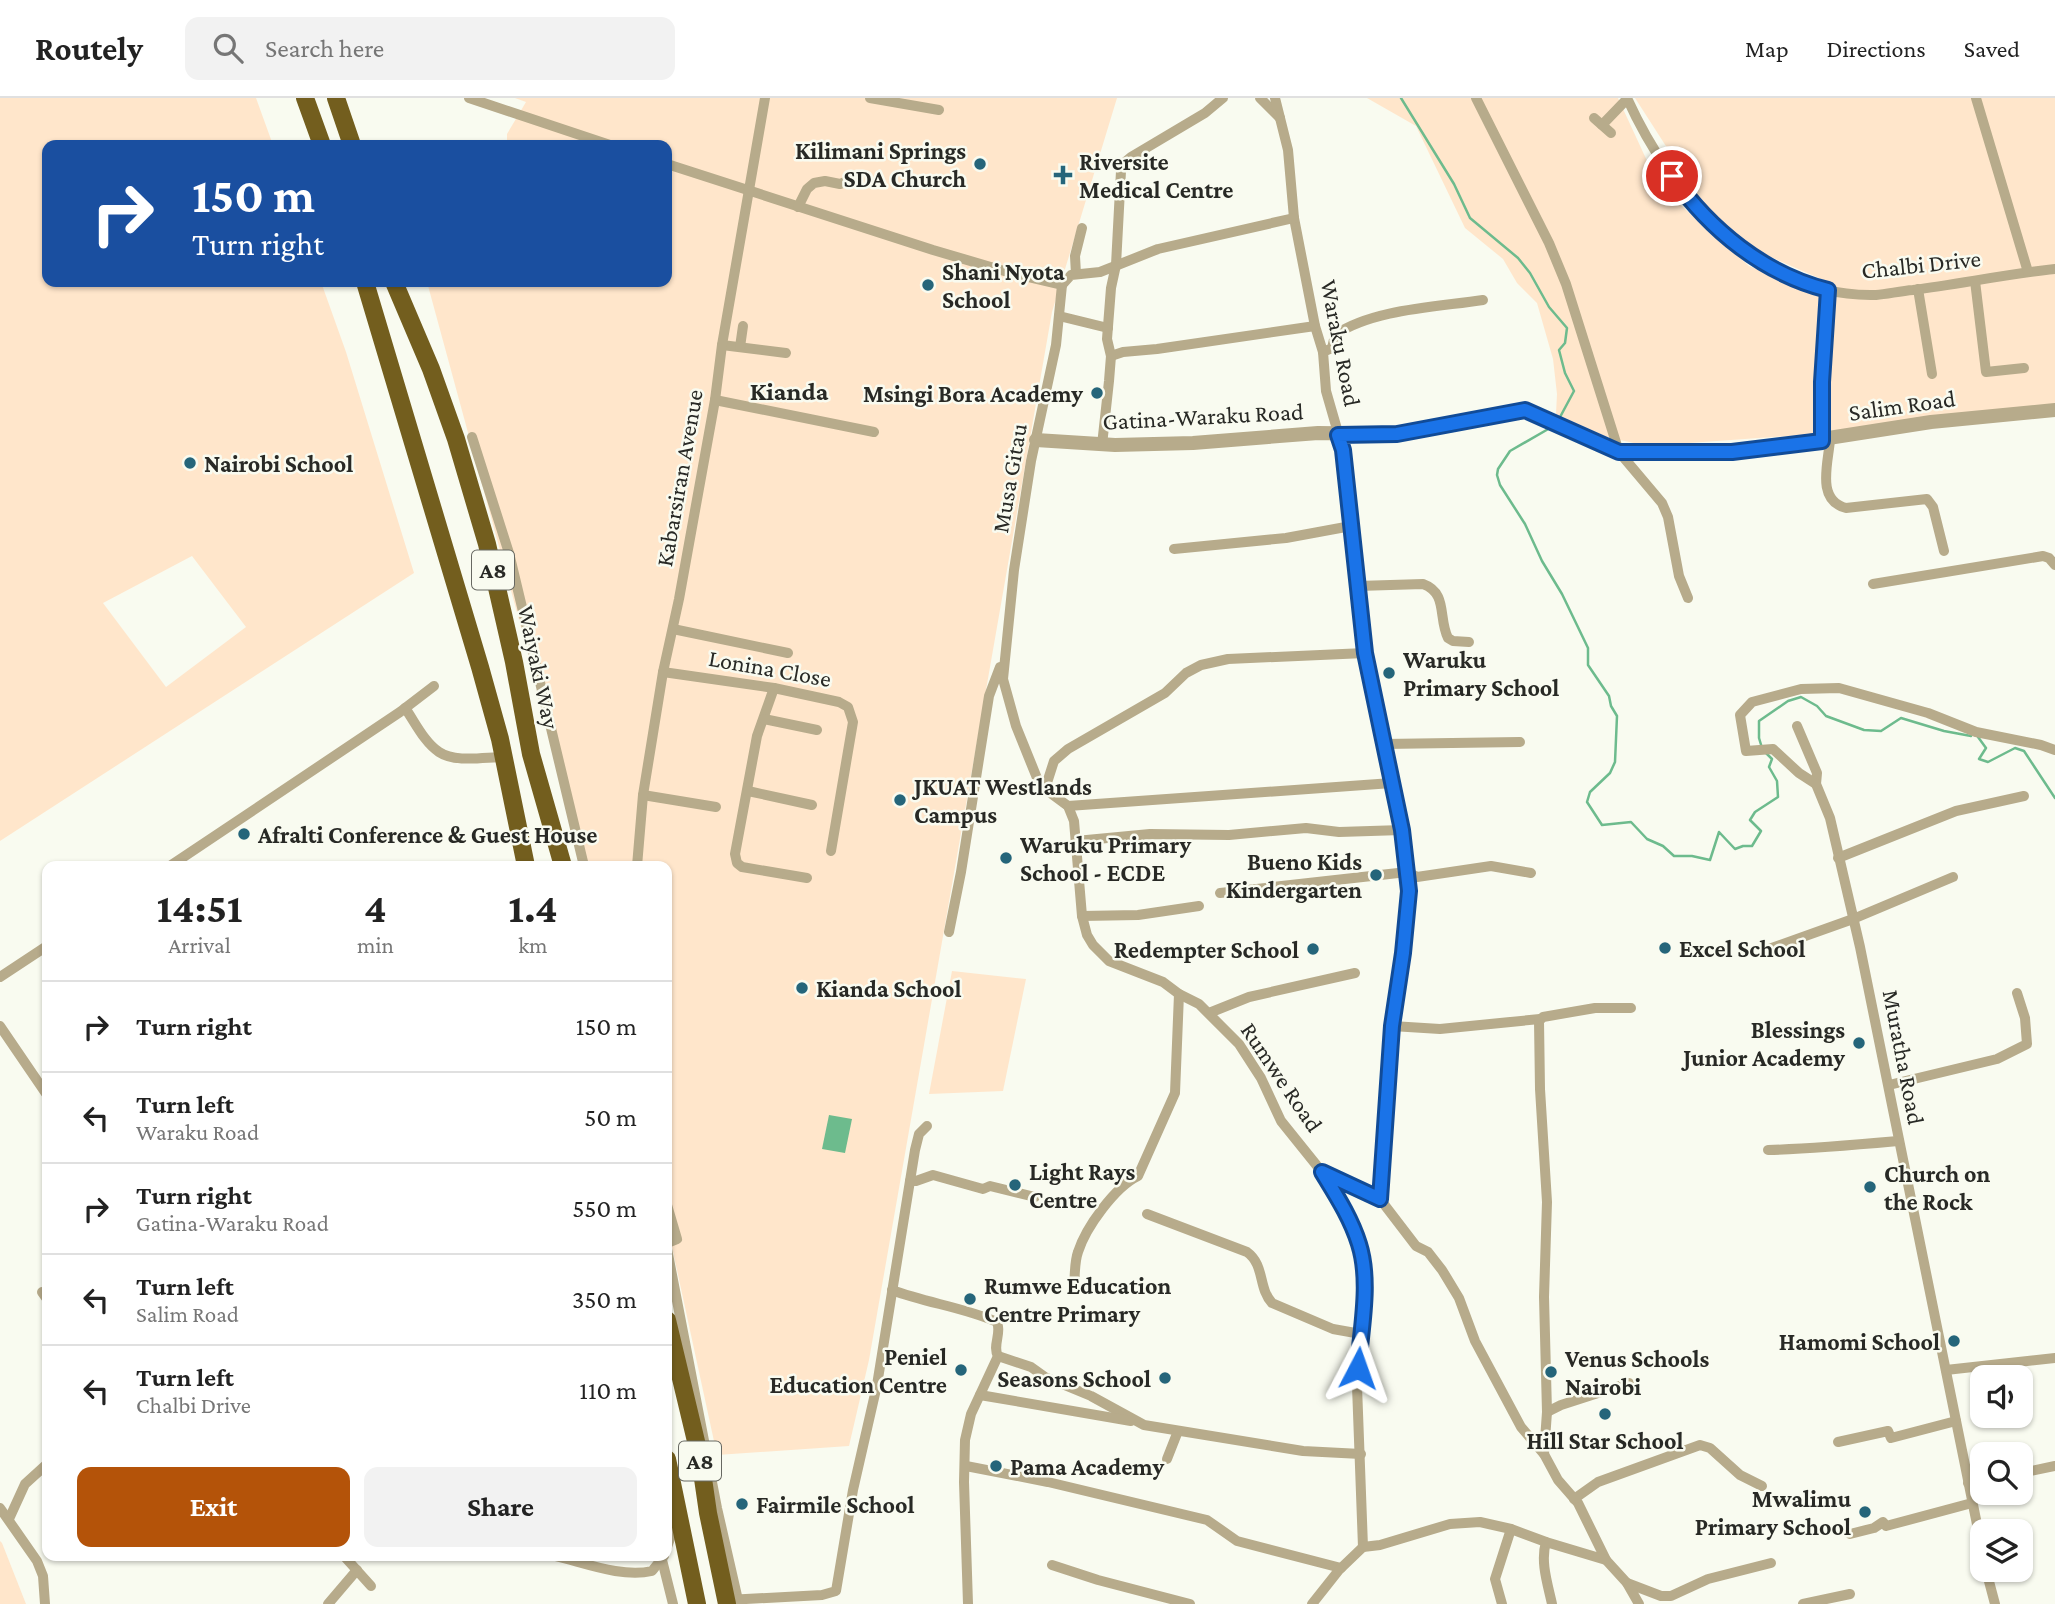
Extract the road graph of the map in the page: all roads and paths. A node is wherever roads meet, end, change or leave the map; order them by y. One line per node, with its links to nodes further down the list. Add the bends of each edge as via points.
1 (305, 98): 15 (highway)
2 (336, 98): 16 (highway)
3 (469, 98): 17 (street)
4 (765, 98): 20 (street, Kabarsiran Avenue)
5 (870, 98): 12 (street)
6 (1223, 98): 24 (street, via 1124,163)
7 (1261, 98): 13 (street)
8 (1275, 98): 13 (street, Waraku Road)
9 (1476, 98): 54 (street, via 1566,284)
10 (1627, 98): 14 (street); 33 (street, Chalbi Drive, via 1675,180 1725,236 1776,271)
11 (1976, 98): 26 (street)
12 (939, 110)
13 (1282, 120): 22 (street, Waraku Road)
14 (1602, 125)
15 (319, 140)
16 (350, 140)
17 (595, 140)
18 (672, 166): 20 (street)
19 (858, 177): 21 (street, via 840,184 814,183)
20 (748, 191): 21 (street); 39 (street, Kabarsiran Avenue)
21 (797, 206): 29 (street, via 1011,274)
22 (1294, 218): 24 (street, via 1158,249); 37 (street, Waraku Road)
23 (1082, 228): 27 (street)
24 (1116, 265): 27 (street); 38 (street)
25 (2055, 269): 26 (street, Chalbi Drive)
26 (2028, 272): 28 (street, Chalbi Drive)
27 (1076, 274): 29 (street)
28 (1975, 281): 32 (street, Chalbi Drive); 44 (street, via 1986,372)
29 (1062, 285): 35 (street, Musa Gitau)
30 (367, 287): 78 (highway, A8)
31 (396, 287): 75 (highway, Waiyaki Way / A8, via 456,439 487,544)
32 (1917, 289): 33 (street, Chalbi Drive, via 1875,295); 45 (street)
33 (1828, 290): 52 (street, Salim Road, via 1822,382)
34 (1483, 300): 41 (street, via 1387,315 1346,327 1335,335 1332,348)
35 (1059, 316): 38 (street); 51 (street, Musa Gitau)
36 (743, 326): 40 (street)
37 (1315, 326): 41 (street, Waraku Road); 43 (street)
38 (1108, 328): 43 (street)
39 (722, 345): 40 (street); 46 (street, Kabarsiran Avenue)
40 (740, 347): 42 (street)
41 (1323, 352): 49 (street, Waraku Road, via 1326,391)
42 (786, 353)
43 (1111, 356): 53 (street)
44 (2024, 368)
45 (1932, 374)
46 (715, 400): 48 (street); 62 (street, Kabarsiran Avenue)
47 (2055, 410): 52 (street, Salim Road, via 1931,422)
48 (874, 432)
49 (1338, 435): 53 (street, Gatina-Waraku Road); 54 (street, Gatina-Waraku Road, via 1397,434 1525,410); 55 (street, Waraku Road)
50 (472, 437): 95 (street, via 509,553)
51 (1036, 440): 53 (street, Gatina-Waraku Road); 66 (street, Musa Gitau)
52 (1826, 440): 54 (street, Gatina-Waraku Road, via 1732,452); 57 (street, via 1828,491 1838,506 1927,499)
53 (1102, 445)
54 (1619, 452): 61 (street, via 1662,503)
55 (1351, 526): 56 (street, via 1286,538); 60 (street, Waraku Road)
56 (1174, 549)
57 (1944, 551)
58 (2055, 565): 59 (street, via 2043,556)
59 (1873, 584)
60 (1359, 586): 63 (street, via 1430,587 1440,598 1448,638); 65 (street, Waraku Road)
61 (1688, 598)
62 (673, 629): 64 (street); 67 (street, Kabarsiran Avenue)
63 (1469, 642)
64 (788, 653)
65 (1365, 653): 76 (street, Waraku Road); 81 (street, via 1228,659 1201,665 1165,693 1068,749 1054,761)
66 (1003, 658): 81 (street, Musa Gitau, via 1003,680 1012,713 1027,758); 105 (street, via 989,696)
67 (663, 672): 69 (street, Lonina Close); 83 (street, Kabarsiran Avenue)
68 (434, 686): 70 (street)
69 (774, 688): 71 (street); 90 (street, Lonina Close, via 839,702 852,715)
70 (405, 708): 78 (street, via 440,753 467,758); 92 (street)
71 (764, 719): 73 (street); 82 (street)
72 (1797, 726): 80 (street, Muratha Road, via 1817,773)
73 (817, 730)
74 (1520, 742): 76 (street)
75 (529, 743): 78 (highway, via 525,752); 94 (highway, Waiyaki Way / A8)
76 (1384, 744): 79 (street, Waraku Road)
77 (2055, 750): 80 (street, via 1976,732 1839,688 1801,689 1752,702 1740,715 1746,751 1773,749)
78 (503, 753): 93 (highway, A8)
79 (1392, 783): 86 (street); 88 (street, Waraku Road)
80 (1816, 785): 91 (street, Muratha Road, via 1830,818)
81 (1045, 789): 86 (street, Musa Gitau)
82 (748, 791): 85 (street); 100 (street, via 737,863)
83 (643, 795): 87 (street); 96 (street, Kabarsiran Avenue)
84 (2024, 796): 91 (street, via 1956,811)
85 (812, 805)
86 (1068, 806): 89 (street)
87 (716, 807)
88 (1402, 830): 89 (street, via 1306,828); 97 (street, Waraku Road)
89 (1076, 841): 103 (street)
90 (831, 851)
91 (1838, 858): 104 (street, Muratha Road)
92 (177, 861)
93 (525, 861)
94 (562, 861)
95 (583, 861)
96 (637, 861)
97 (1407, 872): 98 (street, via 1417,877 1491,866); 101 (street); 116 (street, Waraku Road, via 1403,953)
98 (1531, 873)
99 (1953, 877): 104 (street)
100 (807, 878)
101 (1220, 893)
102 (1199, 906): 103 (street, via 1138,915)
103 (1082, 916): 111 (street, via 1093,945 1109,961 1163,982)
104 (1853, 919): 107 (street); 117 (street, Muratha Road)
105 (949, 932)
106 (42, 949): 109 (street)
107 (1766, 950)
108 (1355, 973): 113 (street, via 1249,997)
109 (0, 977)
110 (2017, 993): 117 (street, via 2027,1044 1997,1059)
111 (1180, 995): 113 (street, Rumwe Road); 131 (street, via 1175,1093 1138,1176 1113,1196 1083,1241 1077,1254)
112 (1632, 1009): 114 (street, via 1595,1008)
113 (1209, 1013): 122 (street, Rumwe Road, via 1239,1044 1281,1121)
114 (1539, 1019): 116 (street, via 1440,1029); 139 (street, via 1547,1202)
115 (0, 1026): 118 (street)
116 (1392, 1026): 125 (street, Waraku Road)
117 (1889, 1085): 120 (street, Muratha Road)
118 (42, 1089)
119 (927, 1126): 123 (street, via 919,1134)
120 (1899, 1140): 121 (street); 136 (street, Muratha Road)
121 (1768, 1150)
122 (1322, 1172): 125 (street); 132 (street, Rumwe Road, via 1360,1246 1364,1273)
123 (909, 1181): 124 (street, via 933,1175); 130 (street)
124 (1035, 1197)
125 (1380, 1199): 145 (street, via 1416,1246 1428,1252 1442,1270 1493,1377 1521,1427)
126 (1147, 1214): 132 (street, via 1247,1252 1258,1263 1265,1296 1272,1303 1333,1329)
127 (672, 1222): 128 (street, via 677,1239)
128 (672, 1241)
129 (672, 1275): 178 (street)
130 (892, 1290): 134 (street, via 997,1322); 178 (street, via 836,1591)
131 (1074, 1290)
132 (1361, 1334): 144 (street, Rumwe Road, via 1357,1386)
133 (672, 1341): 178 (highway, A8)
134 (998, 1356): 138 (street); 141 (street, via 1031,1367)
135 (2055, 1358): 136 (street)
136 (1946, 1370): 140 (street, Muratha Road)
137 (1629, 1383): 139 (street)
138 (980, 1395): 141 (street); 147 (street, via 965,1440)
139 (1547, 1412): 145 (street)
140 (1956, 1420): 143 (street, via 1891,1438 1888,1431); 151 (street, Muratha Road)
141 (1137, 1422): 142 (street)
142 (1178, 1431): 144 (street, via 1303,1451); 146 (street)
143 (1838, 1442)
144 (1361, 1454): 164 (street, Rumwe Road)
145 (1544, 1454): 155 (street)
146 (1167, 1459)
147 (966, 1465): 172 (street, via 1207,1520 1237,1541); 183 (street)
148 (2055, 1466): 150 (street)
149 (42, 1469): 159 (street, via 25,1484)
150 (2033, 1471)
151 (1968, 1483): 154 (street, Muratha Road)
152 (672, 1485): 158 (highway, A8)
153 (1762, 1486): 155 (street, via 1700,1445 1598,1482)
154 (1970, 1493)
155 (1574, 1499): 165 (street)
156 (1970, 1504): 162 (street, via 1886,1526 1883,1522)
157 (0, 1508): 159 (street)
158 (678, 1516): 161 (street); 182 (highway, A8)
159 (9, 1519): 179 (street, via 40,1568)
160 (1511, 1529): 163 (street); 164 (street, via 1480,1522 1450,1524); 186 (street, via 1495,1579)
161 (672, 1533)
162 (1850, 1534)
163 (1546, 1542): 165 (street); 187 (street, via 1544,1563)
164 (1363, 1548): 172 (street)
165 (1606, 1560): 175 (street)
166 (349, 1561): 173 (street)
167 (576, 1561): 168 (street, via 644,1573)
168 (660, 1561)
169 (664, 1561): 181 (street)
170 (1770, 1563): 175 (street, via 1708,1579 1671,1596)
171 (1052, 1566): 184 (street)
172 (1341, 1568): 185 (street)
173 (357, 1570): 176 (street); 180 (street)
174 (1989, 1582): 190 (street)
175 (1628, 1583): 188 (street)
176 (371, 1586)
177 (1850, 1594): 189 (street)
178 (731, 1601)
179 (45, 1604)
180 (328, 1604)
181 (673, 1604)
182 (697, 1604)
183 (968, 1604)
184 (1191, 1604)
185 (1312, 1604)
186 (1502, 1604)
187 (1552, 1604)
188 (1639, 1604)
189 (1802, 1604)
190 (1995, 1604)

